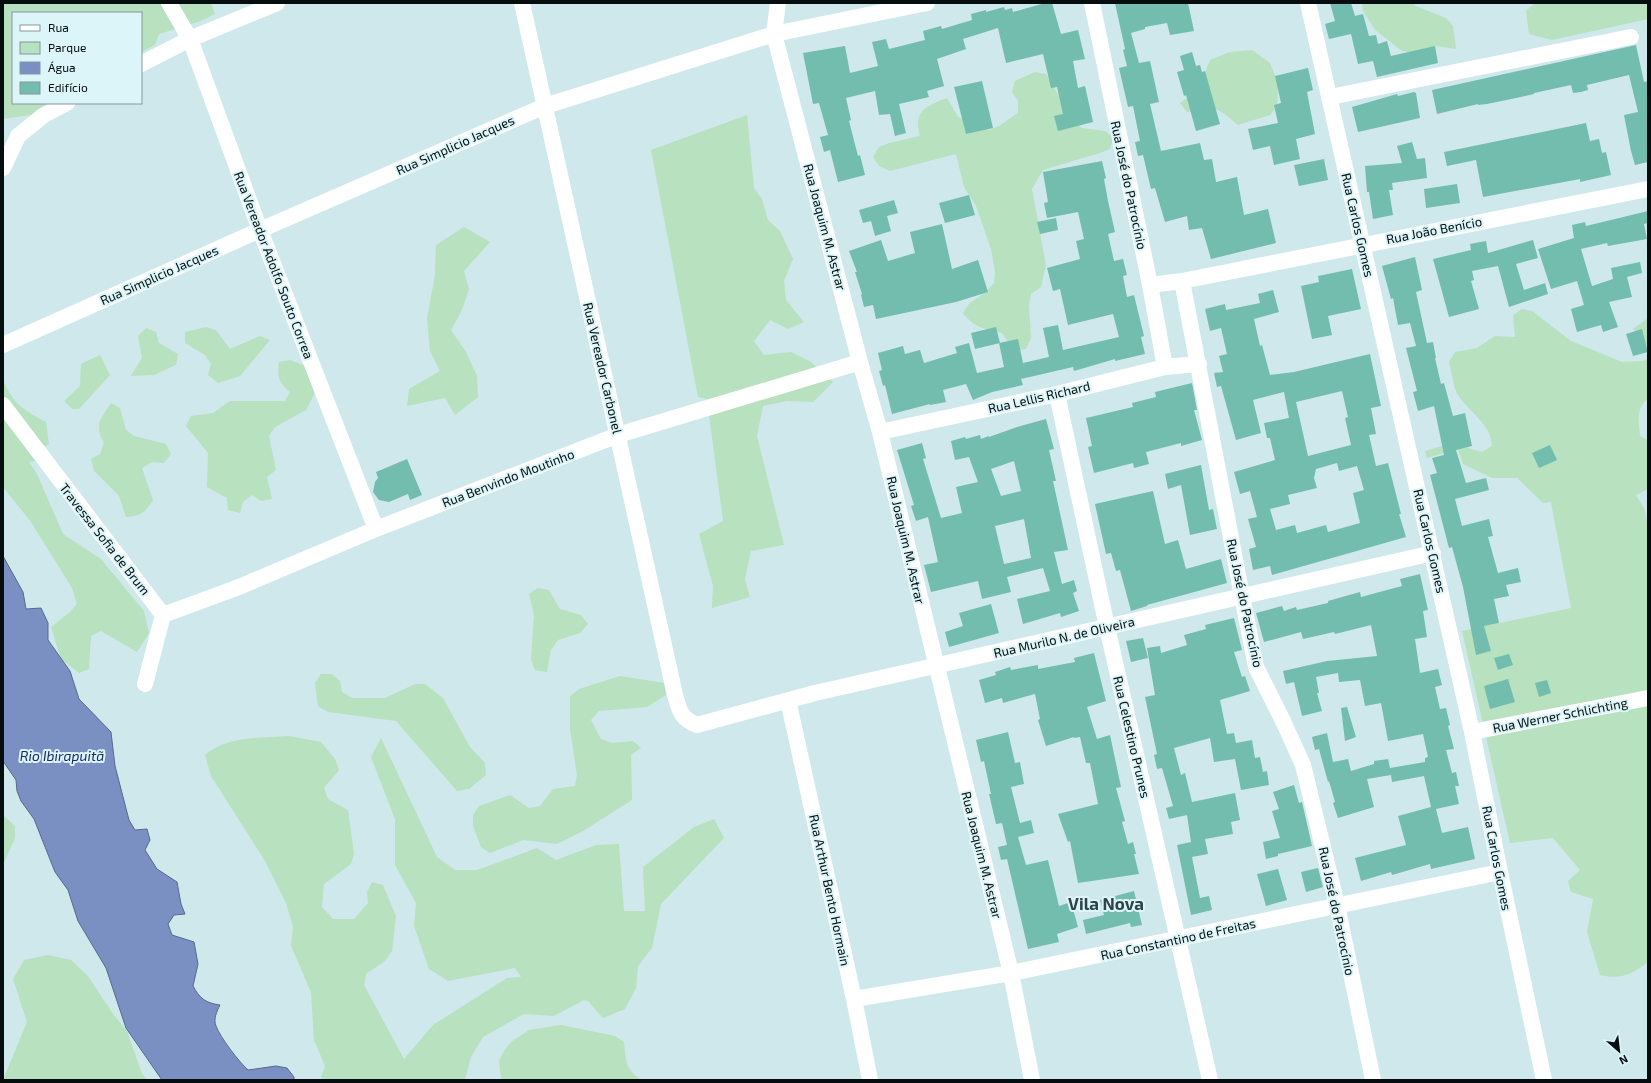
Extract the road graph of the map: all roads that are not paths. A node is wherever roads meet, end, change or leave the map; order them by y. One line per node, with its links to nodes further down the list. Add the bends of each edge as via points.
1 (169, 3): 10 (street, Rua Vereador Adolfo Souto Correa)
2 (277, 3): 10 (street)
3 (522, 3): 14 (street, Rua Vereador Carbonel)
4 (778, 3): 8 (street, Rua Joaquim M. Astrar)
5 (927, 3): 8 (street, Rua Simplicio Jacques)
6 (1092, 3): 20 (street, Rua José do Patrocínio)
7 (1308, 3): 12 (street, Rua Carlos Gomes)
8 (774, 34): 14 (street, Rua Simplicio Jacques); 22 (street, Rua Joaquim M. Astrar)
9 (1631, 37): 12 (street)
10 (190, 39): 11 (street); 17 (street, Rua Vereador Adolfo Souto Correa)
11 (142, 63)
12 (1330, 97): 18 (street, Rua Carlos Gomes)
13 (65, 104): 15 (street, via 44,115 18,136)
14 (544, 106): 17 (street, Rua Simplicio Jacques); 28 (street, Rua Vereador Carbonel)
15 (3, 168)
16 (1648, 189): 18 (street, Rua João Benício)
17 (260, 230): 21 (street, Rua Simplicio Jacques); 29 (street, Rua Vereador Adolfo Souto Correa)
18 (1362, 244): 19 (street, Rua João Benício); 30 (street, Rua Carlos Gomes)
19 (1182, 280): 20 (street, Rua João Benício); 23 (street, Rua José do Patrocínio)
20 (1150, 285): 24 (street, Rua José do Patrocínio)
21 (3, 345)
22 (860, 362): 27 (street, Rua Joaquim M. Astrar); 28 (street, Rua Benvindo Moutinho)
23 (1198, 364): 24 (street, Rua Lellis Richard); 31 (street, Rua José do Patrocínio)
24 (1165, 367): 25 (street, Rua Lellis Richard)
25 (1057, 394): 27 (street, Rua Lellis Richard); 33 (street, Rua Celestino Prunes)
26 (3, 405): 32 (street, Travessa Sofia de Brum)
27 (880, 432): 34 (street, Rua Joaquim M. Astrar)
28 (618, 435): 29 (street, Rua Benvindo Moutinho); 38 (street, Rua Vereador Carbonel, via 674,695 681,714 688,722)
29 (376, 529): 32 (street, Rua Benvindo Moutinho, via 239,587)
30 (1432, 553): 31 (street, Rua Murilo N. de Oliveira); 39 (street, Rua Carlos Gomes)
31 (1242, 596): 33 (street, Rua Murilo N. de Oliveira); 41 (street, Rua José do Patrocínio, via 1256,667 1303,765)
32 (163, 615): 35 (street)
33 (1107, 627): 34 (street, Rua Murilo N. de Oliveira); 42 (street, Rua Celestino Prunes)
34 (935, 665): 37 (street, Rua Murilo N. de Oliveira); 43 (street, Rua Joaquim M. Astrar)
35 (145, 684)
36 (1648, 698): 39 (street, Rua Werner Schlichting)
37 (788, 700): 38 (street, Rua Murilo N. de Oliveira); 44 (street, Rua Arthur Bento Hormain)
38 (697, 725)
39 (1472, 732): 40 (street, Rua Carlos Gomes)
40 (1500, 872): 41 (street, Rua Constantino de Freitas); 49 (street, Rua Carlos Gomes)
41 (1337, 905): 42 (street, Rua Constantino de Freitas); 48 (street, Rua José do Patrocínio)
42 (1178, 939): 43 (street, Rua Constantino de Freitas); 47 (street, Rua Celestino Prunes)
43 (1011, 973): 44 (street, Rua Constantino de Freitas); 46 (street, Rua Joaquim M. Astrar)
44 (854, 1000): 45 (street, Rua Arthur Bento Hormain)
45 (870, 1080)
46 (1032, 1080)
47 (1210, 1080)
48 (1373, 1080)
49 (1544, 1080)

